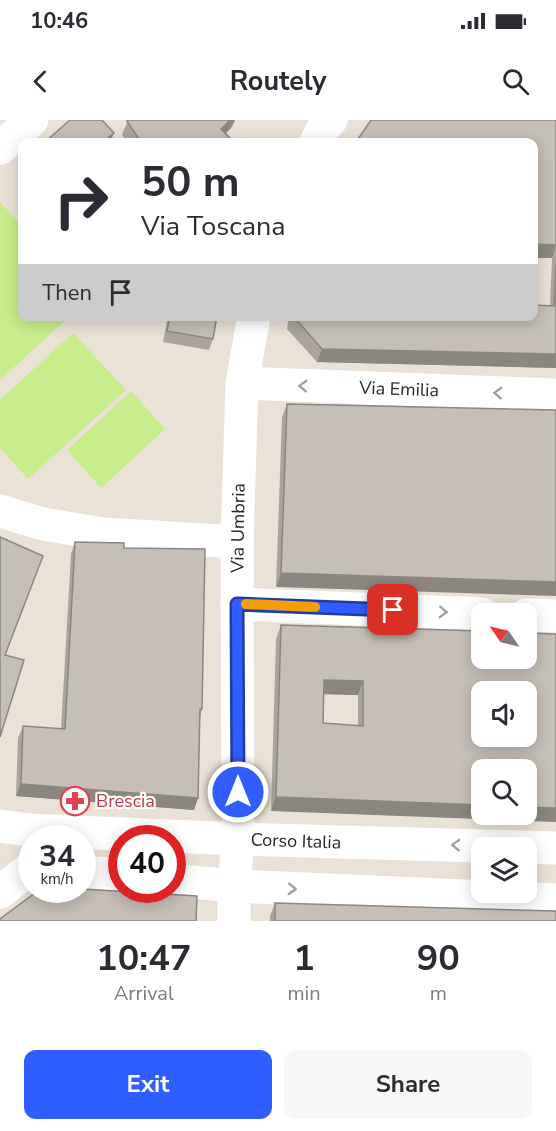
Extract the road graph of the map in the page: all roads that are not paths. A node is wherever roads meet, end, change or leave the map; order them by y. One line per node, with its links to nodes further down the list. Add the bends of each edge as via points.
1 (32, 120): 4 (street)
2 (331, 120): 3 (street)
3 (318, 138)
4 (0, 148)
5 (253, 321): 6 (street, Via Umbria)
6 (242, 383): 7 (street, Via Emilia, one-way to 6); 9 (street, Via Umbria)
7 (556, 395)
8 (0, 511): 9 (street, via 43,524 104,534)
9 (237, 542): 10 (street, Via Umbria)
10 (237, 604): 11 (street, one-way to 11); 15 (street, Via Umbria)
11 (471, 614)
12 (537, 615): 13 (street)
13 (556, 616)
14 (0, 826): 15 (street, Corso Italia)
15 (238, 839): 16 (street, Corso Italia, one-way to 15); 21 (street, Via Umbria)
16 (556, 848)
17 (0, 865): 18 (street)
18 (18, 866)
19 (18, 878): 22 (street)
20 (186, 881): 21 (street)
21 (234, 886): 24 (street, one-way to 24); 25 (street, Via Umbria)
22 (0, 892)
23 (556, 900): 24 (street)
24 (509, 910)
25 (234, 921)

